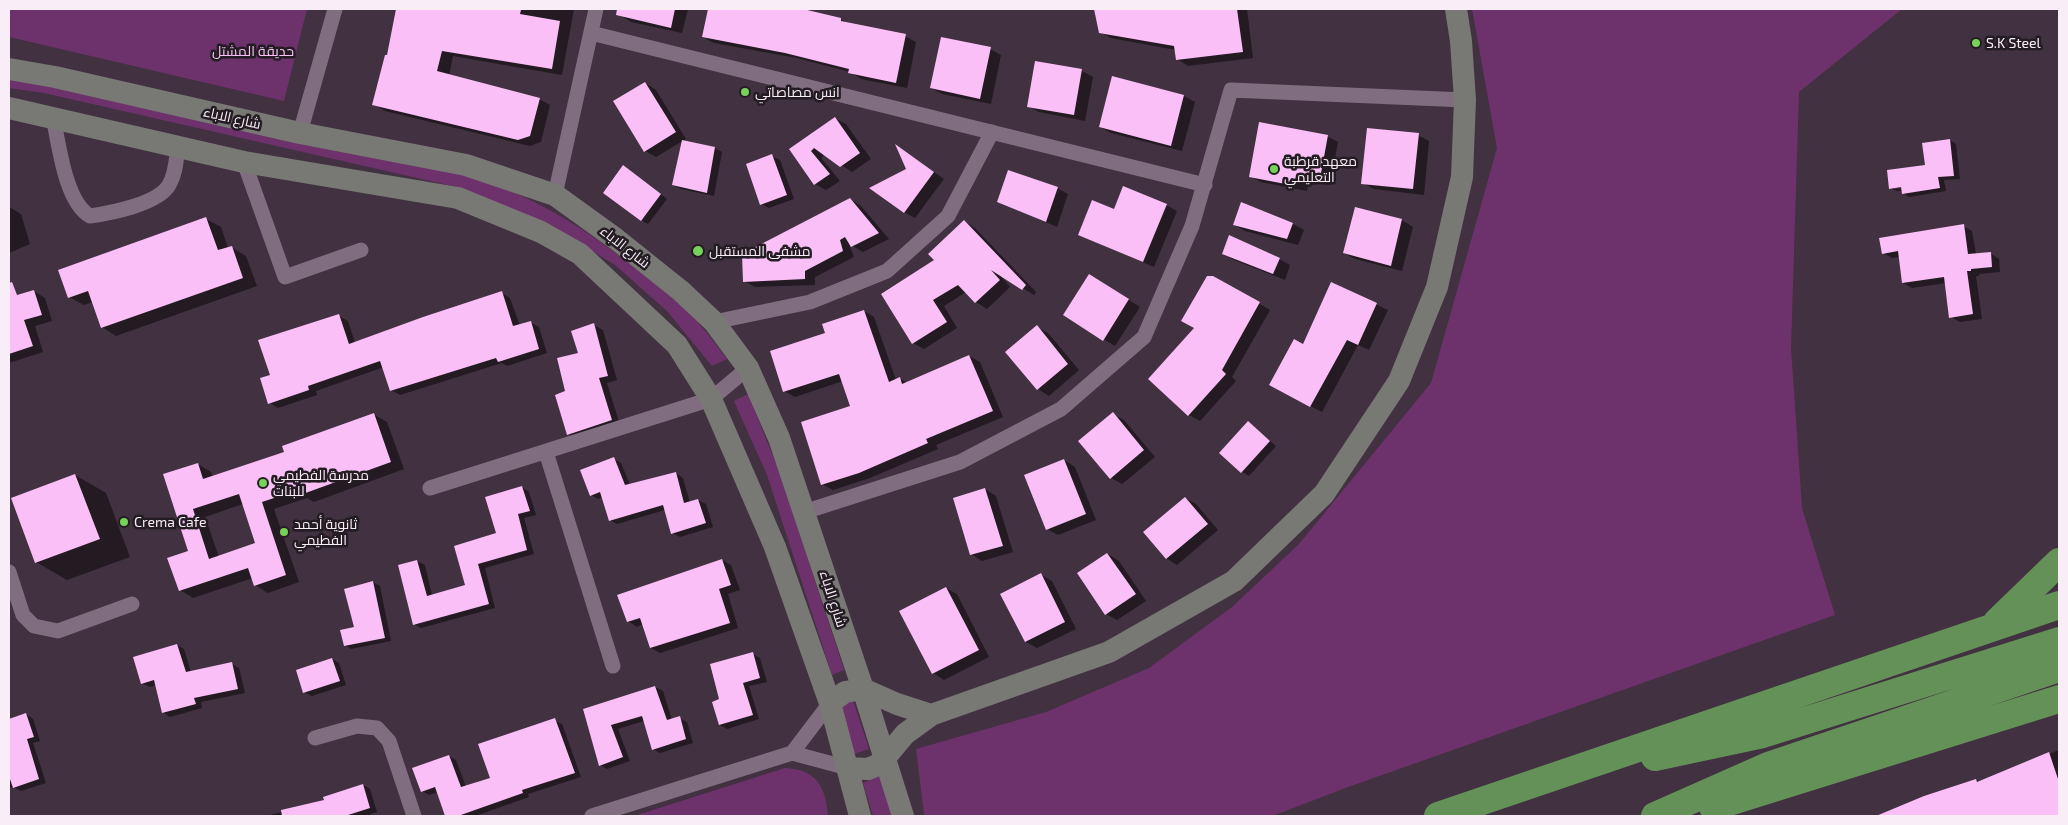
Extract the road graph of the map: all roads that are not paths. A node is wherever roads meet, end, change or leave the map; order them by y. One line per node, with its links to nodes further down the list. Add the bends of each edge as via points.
1 (335, 9): 10 (street)
2 (596, 9): 4 (street)
3 (1456, 9): 6 (main road)
4 (591, 33): 9 (street); 14 (street)
5 (9, 69): 10 (main road, شارع الاباء)
6 (1465, 100): 13 (street, via 1231,90); 33 (main road, via 1462,177 1437,287 1399,381 1324,494 1234,581 1109,652)
7 (9, 108): 8 (main road)
8 (53, 117): 11 (main road); 11 (street, via 75,200 90,216 139,204 159,195 168,187 174,173)
9 (992, 132): 13 (street); 16 (street, via 948,216 887,271 810,302)
10 (300, 133): 14 (main road, شارع الاباء, via 466,165)
11 (178, 147): 12 (main road)
12 (244, 162): 15 (street, via 285,277); 18 (main road, via 458,198 541,232 580,254 677,345)
13 (1205, 185): 21 (street, via 1192,226 1144,337 1061,410 960,462)
14 (555, 195): 16 (main road, شارع الاباء, via 659,274)
15 (362, 250)
16 (714, 322): 17 (main road, شارع الاباء)
17 (748, 368): 18 (street); 21 (main road, شارع الاباء, via 779,438)
18 (711, 400): 19 (street); 32 (main road, via 775,547)
19 (546, 452): 20 (street); 28 (street)
20 (430, 488)
21 (804, 512): 30 (main road, شارع الاباء)
22 (2059, 562): 26 (highway)
23 (9, 572): 24 (street, via 23,615 34,626 58,631)
24 (132, 604)
25 (2059, 604): 26 (highway)
26 (1992, 627): 38 (highway)
27 (2059, 641): 38 (highway, via 1763,734)
28 (613, 666)
29 (2059, 668): 44 (highway, via 1768,766)
30 (863, 689): 32 (main road, via 845,692); 33 (main road, via 897,704); 36 (main road, شارع الاباء)
31 (2059, 699): 45 (highway)
32 (830, 703): 35 (street); 37 (main road)
33 (932, 714): 36 (main road, via 905,734)
34 (315, 738): 39 (street, via 357,726 376,728 389,741)
35 (792, 753): 37 (street); 40 (street)
36 (885, 760): 37 (main road, via 868,769); 42 (main road, شارع الاباء)
37 (848, 768): 41 (main road)
38 (1539, 780): 43 (highway)
39 (414, 816)
40 (592, 816)
41 (860, 816)
42 (903, 816)
43 (1438, 816)
44 (1656, 816)
45 (1683, 816)

